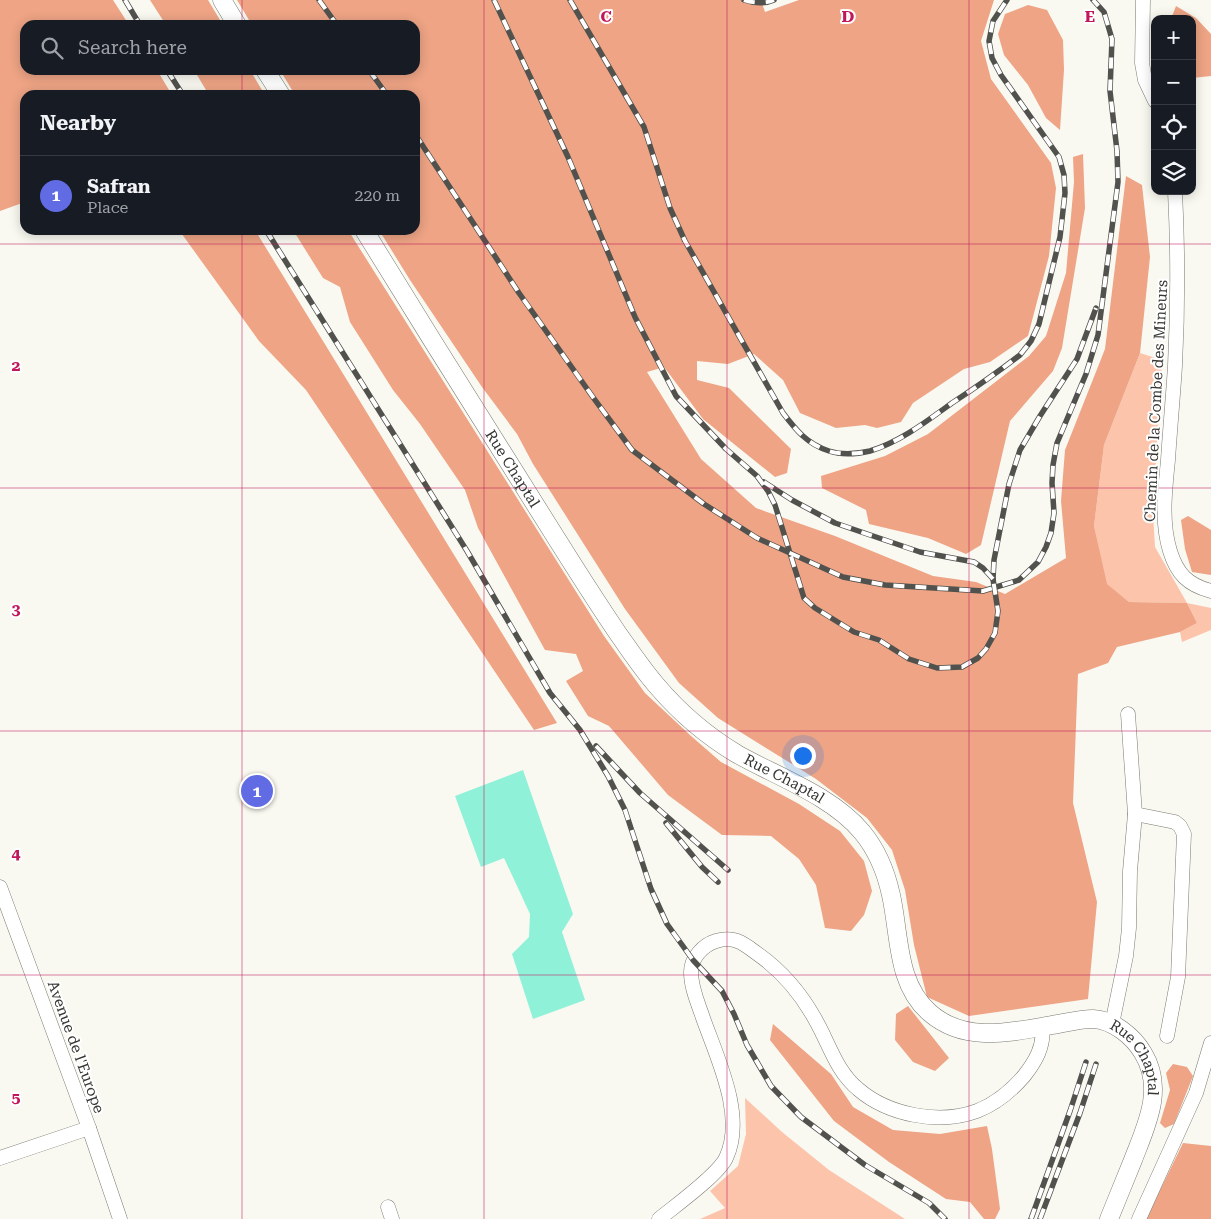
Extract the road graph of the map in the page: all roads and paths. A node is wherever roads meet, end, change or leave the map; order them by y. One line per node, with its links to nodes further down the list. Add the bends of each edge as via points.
1 (222, 0): 3 (street)
2 (1143, 0): 6 (street, via 1142,63)
3 (234, 20)
4 (268, 75): 5 (street)
5 (278, 90)
6 (1151, 93)
7 (1175, 195): 9 (street, Chemin de la Combe des Mineurs, via 1178,265 1166,528 1177,568 1187,581)
8 (367, 235): 14 (street, Rue Chaptal, via 599,606 657,686 706,733 734,752 821,799 861,830 885,872 902,965 919,1003 934,1016 971,1032 1018,1032)
9 (1211, 591)
10 (1128, 714): 11 (street)
11 (1135, 814): 13 (street, via 1126,956); 15 (street, via 1174,822 1184,834 1178,977)
12 (0, 887): 17 (street, Avenue de l'Europe)
13 (1112, 1024): 14 (street, Rue Chaptal, via 1093,1019); 21 (street, Rue Chaptal, via 1142,1051 1154,1089 1149,1118)
14 (1042, 1026): 20 (street, via 1043,1035 1034,1063 998,1100 977,1111 956,1116 933,1117 902,1112 858,1089 839,1069 804,1001 769,962 732,938 705,946 693,960 691,971 696,1000 730,1101 731,1144 716,1171)
15 (1167, 1036)
16 (1211, 1043): 22 (street, via 1196,1093)
17 (89, 1128): 18 (street); 19 (street, Avenue de l'Europe)
18 (0, 1158)
19 (120, 1219)
20 (659, 1219)
21 (1109, 1219)
22 (1139, 1219)

